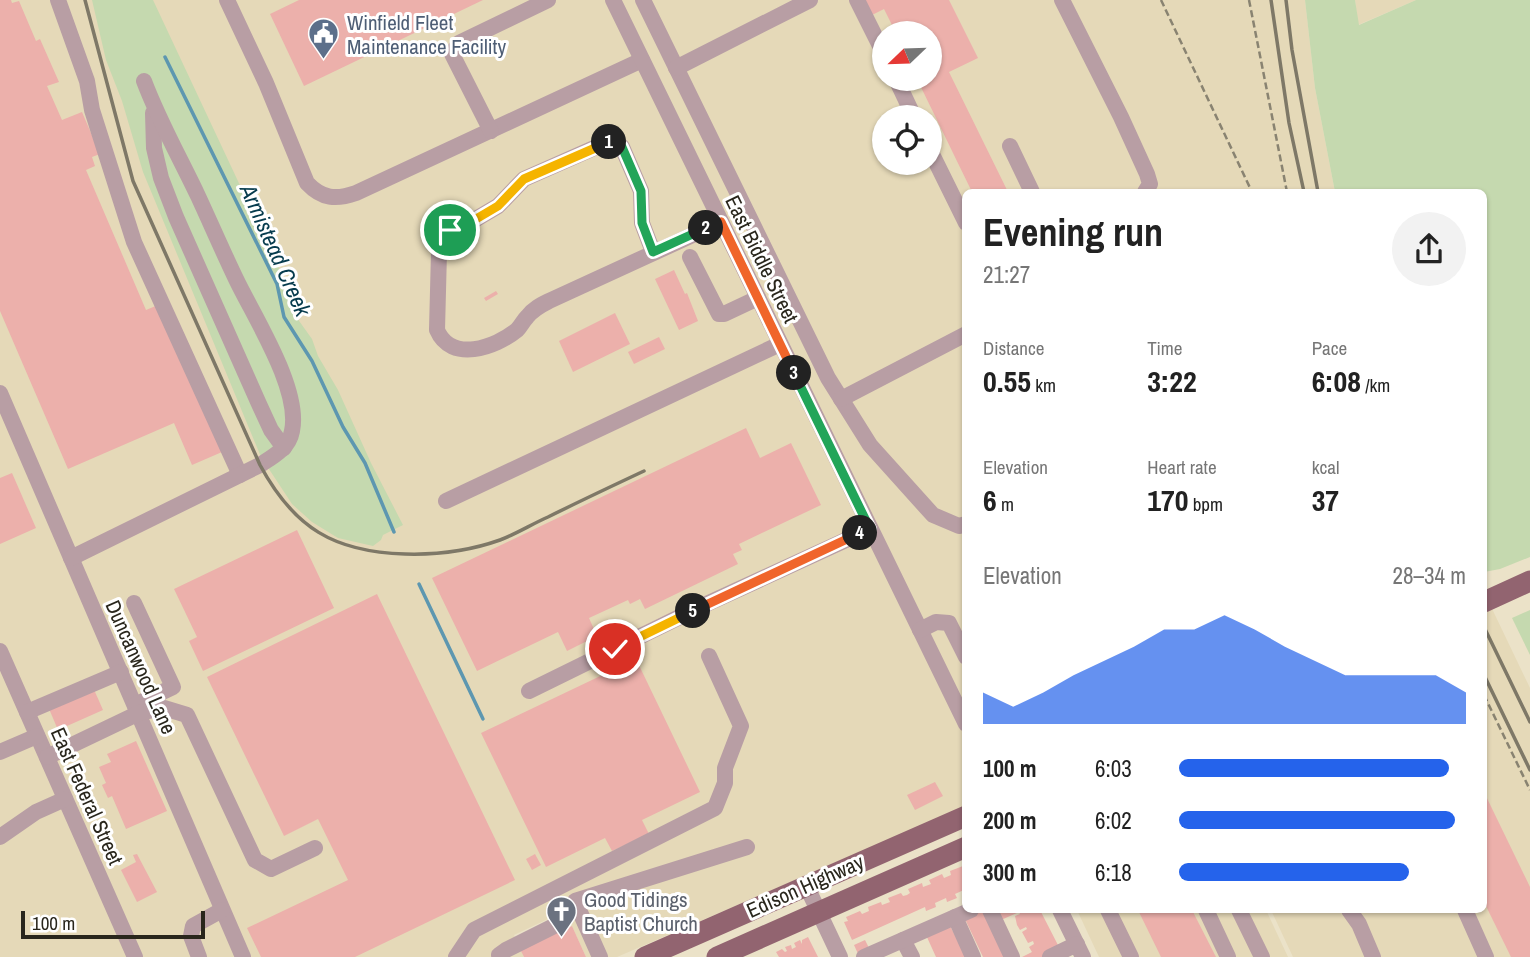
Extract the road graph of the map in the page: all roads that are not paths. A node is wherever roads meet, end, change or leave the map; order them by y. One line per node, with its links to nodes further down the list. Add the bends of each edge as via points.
1 (58, 0): 30 (street, via 134,242)
2 (227, 0): 15 (street, via 303,175 320,195 341,198 356,193)
3 (548, 0): 9 (street)
4 (613, 0): 11 (street, East Biddle Street)
5 (643, 0): 12 (street)
6 (810, 0): 12 (street)
7 (857, 0): 10 (street)
8 (1062, 0): 19 (street, via 1147,174)
9 (523, 5): 15 (street, via 453,50)
10 (872, 30)
11 (642, 60): 15 (street); 21 (street, East Biddle Street)
12 (677, 68): 28 (street)
13 (144, 81): 14 (street)
14 (152, 104): 29 (street, via 161,178 259,404); 29 (street, via 264,332 288,391 292,433)
15 (491, 131)
16 (1010, 146): 18 (street)
17 (942, 174): 20 (street)
18 (1031, 189)
19 (1147, 189)
20 (962, 215)
21 (721, 222): 22 (street); 24 (street, East Biddle Street)
22 (653, 252): 22 (street, via 542,305 492,344 451,348 437,330 442,237 498,206 524,179 603,144 617,142 626,156 641,191 642,223)
23 (690, 257): 24 (street, via 719,314)
24 (758, 298): 26 (street, East Biddle Street)
25 (962, 336): 28 (street)
26 (780, 344): 31 (street); 33 (street, East Biddle Street)
27 (0, 393): 34 (street, Duncanwood Lane)
28 (841, 399): 32 (street, via 870,445 933,515)
29 (284, 449): 30 (street)
30 (240, 475): 34 (street)
31 (446, 501)
32 (962, 525)
33 (870, 529): 38 (street, East Biddle Street); 43 (street)
34 (71, 558): 42 (street, Duncanwood Lane)
35 (1530, 581): 36 (main road)
36 (1487, 600)
37 (134, 603): 44 (street, via 173,687)
38 (920, 630): 39 (street, via 936,622 949,623); 46 (street, East Biddle Street)
39 (962, 649)
40 (0, 651): 45 (street, East Federal Street)
41 (709, 656): 75 (street, via 741,726 715,808 474,930)
42 (121, 672): 44 (street, Duncanwood Lane); 45 (street)
43 (529, 691)
44 (137, 709): 49 (street); 54 (street, via 164,708 187,715 256,860 271,869); 57 (street, Duncanwood Lane)
45 (27, 712): 47 (street, East Federal Street)
46 (962, 716)
47 (37, 736): 48 (street); 49 (street, East Federal Street)
48 (0, 752)
49 (47, 757): 50 (street, East Federal Street)
50 (65, 799): 52 (street); 72 (street, East Federal Street)
51 (962, 818): 56 (main road, Edison Highway)
52 (0, 837)
53 (747, 847): 77 (street, via 575,901)
54 (314, 848)
55 (962, 849): 58 (main road, Edison Highway)
56 (806, 885): 58 (street); 78 (main road, Edison Highway)
57 (222, 910): 73 (street, via 193,926 191,936); 74 (street, Duncanwood Lane)
58 (818, 912): 79 (main road, Edison Highway); 80 (street)
59 (964, 913): 67 (street)
60 (991, 913): 84 (street)
61 (1061, 913): 70 (street)
62 (1109, 913): 86 (street)
63 (1207, 913): 87 (street)
64 (1240, 913): 88 (street)
65 (1351, 913): 89 (street)
66 (1466, 913): 71 (street)
67 (955, 917): 69 (street); 83 (street)
68 (558, 924): 76 (street)
69 (903, 940): 81 (street); 82 (street)
70 (1080, 951): 85 (street)
71 (1479, 955)
72 (135, 957)
73 (199, 957)
74 (243, 957)
75 (456, 957)
76 (500, 957)
77 (600, 957)
78 (645, 957)
79 (718, 957)
80 (840, 957)
81 (864, 957)
82 (912, 957)
83 (973, 957)
84 (1012, 957)
85 (1050, 957)
86 (1131, 957)
87 (1228, 957)
88 (1262, 957)
89 (1373, 957)

